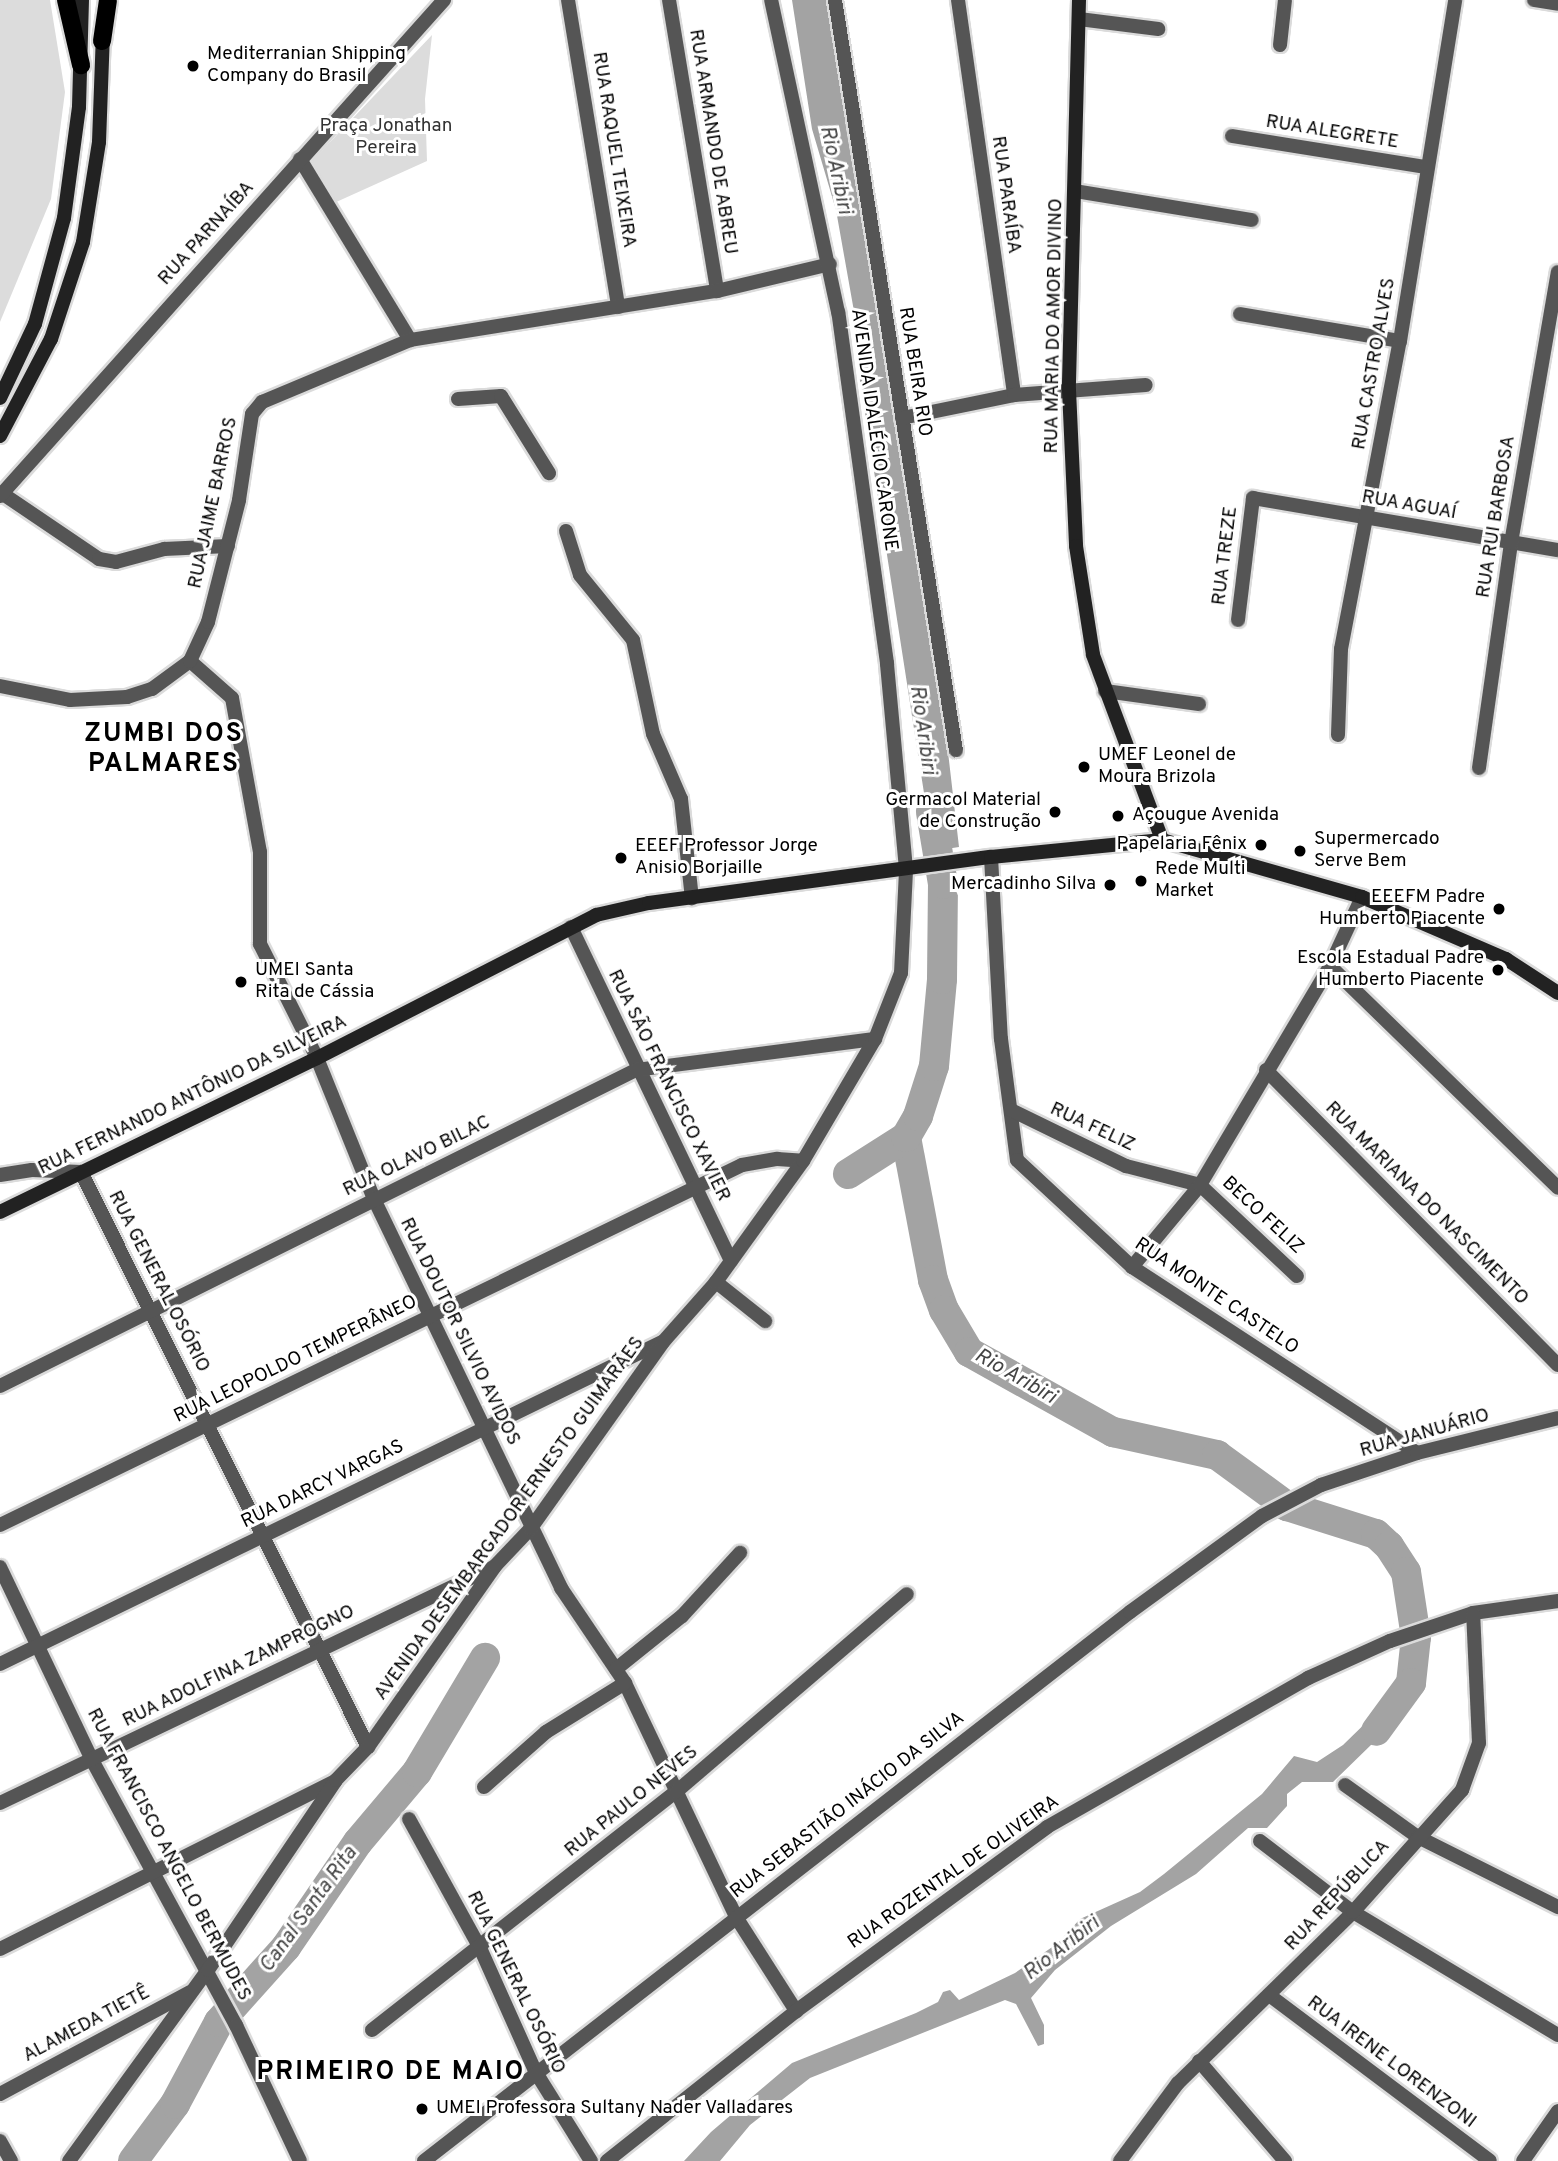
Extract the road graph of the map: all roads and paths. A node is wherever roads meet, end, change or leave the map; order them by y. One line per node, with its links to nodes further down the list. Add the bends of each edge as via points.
1 (66, 0): 19 (main road)
2 (82, 0): 19 (street)
3 (106, 0): 17 (main road)
4 (444, 0): 21 (street, RUA PARNAÍBA)
5 (568, 0): 28 (street, RUA RAQUEL TEIXEIRA)
6 (670, 0): 27 (street, RUA ARMANDO DE ABREU)
7 (771, 0): 25 (street, AVENIDA IDALÉCIO CARONE)
8 (835, 0): 37 (street, RUA BEIRA RIO)
9 (958, 0): 34 (street, RUA PARAÍBA)
10 (1079, 0): 15 (street, RUA MARIA DO AMOR DIVINO)
11 (1285, 0): 18 (street)
12 (1455, 0): 22 (street, RUA CASTRO ALVES)
13 (1534, 0): 14 (street)
14 (1558, 4)
15 (1079, 19): 16 (street); 23 (street, RUA MARIA DO AMOR DIVINO)
16 (1158, 30)
17 (102, 41): 38 (street, via 99,142 83,243 51,339)
18 (1280, 45)
19 (80, 65): 35 (street, via 77,135 58,246 35,324)
20 (1232, 136): 22 (street, RUA ALEGRETE)
21 (300, 159): 30 (street); 40 (street, RUA PARNAÍBA)
22 (1426, 167): 31 (street, RUA CASTRO ALVES)
23 (1075, 191): 24 (street); 33 (street, RUA MARIA DO AMOR DIVINO)
24 (1252, 220)
25 (830, 264): 27 (street, RUA JAIME BARROS); 57 (street, AVENIDA IDALÉCIO CARONE, via 887,663)
26 (1558, 272): 44 (street, RUA RUI BARBOSA)
27 (718, 291): 28 (street, RUA JAIME BARROS)
28 (618, 307): 30 (street, RUA JAIME BARROS)
29 (1240, 314): 31 (street)
30 (410, 340): 45 (street, RUA JAIME BARROS, via 257,405)
31 (1400, 341): 42 (street, RUA CASTRO ALVES)
32 (1146, 385): 33 (street)
33 (1069, 390): 34 (street); 50 (street, RUA MARIA DO AMOR DIVINO, via 1076,546 1091,643)
34 (1014, 395): 37 (street)
35 (0, 398)
36 (458, 399): 39 (street, via 501,396)
37 (902, 418): 53 (street, RUA BEIRA RIO)
38 (0, 436)
39 (548, 473)
40 (2, 495): 45 (street, via 99,559 116,562 164,549)
41 (1253, 498): 42 (street, RUA AGUAÍ); 47 (street, RUA TREZE)
42 (1368, 518): 44 (street, RUA AGUAÍ); 52 (street, RUA CASTRO ALVES, via 1341,649)
43 (566, 531): 59 (street, via 580,575 633,639 653,734 681,799)
44 (1511, 543): 46 (street, RUA AGUAÍ); 54 (street, RUA RUI BARBOSA)
45 (228, 546): 48 (street, RUA JAIME BARROS, via 208,622)
46 (1558, 550)
47 (1238, 620)
48 (190, 661): 49 (street, RUA JAIME BARROS, via 152,689 127,697 59,699); 64 (street, RUA DOUTOR SILVIO AVIDOS, via 221,684 235,707 260,852 260,944)
49 (0, 685)
50 (1105, 691): 51 (street); 55 (street, RUA MARIA DO AMOR DIVINO)
51 (1199, 704)
52 (1338, 735)
53 (956, 750)
54 (1479, 768)
55 (1162, 840): 56 (street, RUA FERNANDO ANTÔNIO DA SILVEIRA); 58 (street)
56 (991, 857): 57 (street, RUA FERNANDO ANTÔNIO DA SILVEIRA); 67 (street, RUA MONTE CASTELO, via 1001,1039)
57 (906, 869): 59 (street, RUA FERNANDO ANTÔNIO DA SILVEIRA); 63 (street, AVENIDA DESEMBARGADOR ERNESTO GUIMARÃES, via 901,973)
58 (1362, 897): 61 (street); 62 (street, via 1506,959)
59 (692, 898): 60 (street, RUA FERNANDO ANTÔNIO DA SILVEIRA, via 621,909)
60 (571, 928): 64 (street, RUA FERNANDO ANTÔNIO DA SILVEIRA); 65 (street, RUA SÃO FRANCISCO XAVIER)
61 (1330, 966): 66 (street); 73 (street)
62 (1558, 993)
63 (875, 1039): 65 (street, RUA OLAVO BILAC); 68 (street, AVENIDA DESEMBARGADOR ERNESTO GUIMARÃES)
64 (317, 1058): 69 (street, RUA FERNANDO ANTÔNIO DA SILVEIRA); 74 (street, RUA DOUTOR SILVIO AVIDOS)
65 (636, 1070): 72 (street, RUA SÃO FRANCISCO XAVIER); 74 (street, RUA OLAVO BILAC)
66 (1266, 1070): 71 (street); 84 (street, RUA MARIANA DO NASCIMENTO)
67 (1011, 1110): 71 (street, RUA FELIZ, via 1126,1166); 77 (street, RUA MONTE CASTELO, via 1017,1160)
68 (803, 1161): 72 (street, RUA LEOPOLDO TEMPERÂNEO, via 758,1160); 76 (street, AVENIDA DESEMBARGADOR ERNESTO GUIMARÃES)
69 (81, 1172): 70 (street, via 45,1169); 75 (street, RUA FERNANDO ANTÔNIO DA SILVEIRA); 80 (street, RUA GENERAL OSÓRIO)
70 (0, 1175)
71 (1200, 1185): 77 (street); 78 (street, BECO FELIZ)
72 (695, 1187): 76 (street, RUA SÃO FRANCISCO XAVIER); 81 (street, RUA LEOPOLDO TEMPERÂNEO)
73 (1558, 1188)
74 (374, 1199): 80 (street, RUA OLAVO BILAC); 81 (street, RUA DOUTOR SILVIO AVIDOS)
75 (0, 1212)
76 (731, 1261): 79 (street, AVENIDA DESEMBARGADOR ERNESTO GUIMARÃES)
77 (1132, 1267): 89 (street, RUA MONTE CASTELO)
78 (1297, 1276)
79 (716, 1282): 82 (street); 83 (street, AVENIDA DESEMBARGADOR ERNESTO GUIMARÃES)
80 (150, 1308): 85 (street, RUA OLAVO BILAC); 87 (street, RUA GENERAL OSÓRIO)
81 (429, 1315): 87 (street, RUA LEOPOLDO TEMPERÂNEO); 88 (street, RUA DOUTOR SILVIO AVIDOS)
82 (765, 1321)
83 (663, 1342): 88 (street, RUA DARCY VARGAS); 92 (street, AVENIDA DESEMBARGADOR ERNESTO GUIMARÃES)
84 (1558, 1365)
85 (0, 1386)
86 (1558, 1418): 89 (street, RUA JANUÁRIO)
87 (208, 1426): 91 (street, RUA LEOPOLDO TEMPERÂNEO); 93 (street, RUA GENERAL OSÓRIO)
88 (484, 1427): 92 (street, RUA DOUTOR SILVIO AVIDOS); 93 (street, RUA DARCY VARGAS)
89 (1417, 1454): 90 (street, RUA JANUÁRIO)
90 (1297, 1495): 118 (street, RUA SEBASTIÃO INÁCIO DA SILVA, via 1130,1612)
91 (0, 1525)
92 (531, 1528): 95 (street, AVENIDA DESEMBARGADOR ERNESTO GUIMARÃES); 103 (street, RUA DOUTOR SILVIO AVIDOS, via 561,1588)
93 (265, 1535): 100 (street, RUA DARCY VARGAS); 101 (street, RUA GENERAL OSÓRIO)
94 (740, 1553): 103 (street, via 682,1616)
95 (495, 1566): 101 (street, RUA ADOLFINA ZAMPROGNO); 105 (street, AVENIDA DESEMBARGADOR ERNESTO GUIMARÃES)
96 (0, 1567): 100 (street, RUA FRANCISCO ANGELO BERMUDES)
97 (908, 1594): 110 (street, RUA PAULO NEVES)
98 (1558, 1601): 99 (street, RUA ROZENTAL DE OLIVEIRA)
99 (1473, 1613): 113 (street, RUA REPÚBLICA, via 1476,1760 1462,1790); 124 (street, RUA ROZENTAL DE OLIVEIRA, via 1429,1625 1308,1678 1047,1827)
100 (39, 1644): 102 (street, RUA DARCY VARGAS); 106 (street, RUA FRANCISCO ANGELO BERMUDES)
101 (320, 1647): 105 (street, RUA GENERAL OSÓRIO); 106 (street, RUA ADOLFINA ZAMPROGNO)
102 (0, 1664)
103 (616, 1669): 104 (street, RUA DOUTOR SILVIO AVIDOS)
104 (625, 1683): 109 (street, via 546,1732); 110 (street, RUA DOUTOR SILVIO AVIDOS)
105 (368, 1747): 107 (street, AVENIDA DESEMBARGADOR ERNESTO GUIMARÃES)
106 (92, 1760): 111 (street, RUA ADOLFINA ZAMPROGNO); 115 (street, RUA FRANCISCO ANGELO BERMUDES)
107 (336, 1780): 115 (street); 121 (street, AVENIDA DESEMBARGADOR ERNESTO GUIMARÃES)
108 (1345, 1785): 113 (street)
109 (484, 1787)
110 (676, 1792): 118 (street, RUA DOUTOR SILVIO AVIDOS); 120 (street, RUA PAULO NEVES)
111 (0, 1803)
112 (409, 1819): 120 (street, RUA GENERAL OSÓRIO)
113 (1418, 1837): 116 (street); 117 (street, RUA REPÚBLICA)
114 (1260, 1841): 117 (street)
115 (153, 1871): 119 (street); 121 (street, RUA FRANCISCO ANGELO BERMUDES)
116 (1558, 1907)
117 (1353, 1912): 123 (street, RUA REPÚBLICA); 126 (street)
118 (736, 1917): 124 (street, RUA DOUTOR SILVIO AVIDOS); 128 (street, RUA SEBASTIÃO INÁCIO DA SILVA)
119 (0, 1949)
120 (481, 1950): 125 (street, RUA PAULO NEVES); 128 (street, RUA GENERAL OSÓRIO)
121 (208, 1970): 122 (street, AVENIDA DESEMBARGADOR ERNESTO GUIMARÃES); 134 (street, RUA FRANCISCO ANGELO BERMUDES)
122 (193, 1990): 129 (street, ALAMEDA TIETÊ); 133 (street, AVENIDA DESEMBARGADOR ERNESTO GUIMARÃES)
123 (1269, 1995): 127 (street, RUA REPÚBLICA); 140 (street, RUA IRENE LORENZONI)
124 (796, 2011): 137 (street, RUA ROZENTAL DE OLIVEIRA)
125 (372, 2031)
126 (1558, 2035)
127 (1199, 2061): 138 (street, RUA REPÚBLICA); 139 (street)
128 (535, 2071): 135 (street, RUA SEBASTIÃO INÁCIO DA SILVA); 136 (street, RUA GENERAL OSÓRIO)
129 (0, 2094)
130 (1558, 2111): 141 (street)
131 (0, 2141): 132 (street)
132 (12, 2161)
133 (69, 2161)
134 (300, 2161)
135 (424, 2161)
136 (591, 2161)
137 (607, 2161)
138 (1120, 2161)
139 (1285, 2161)
140 (1490, 2161)
141 (1523, 2161)

